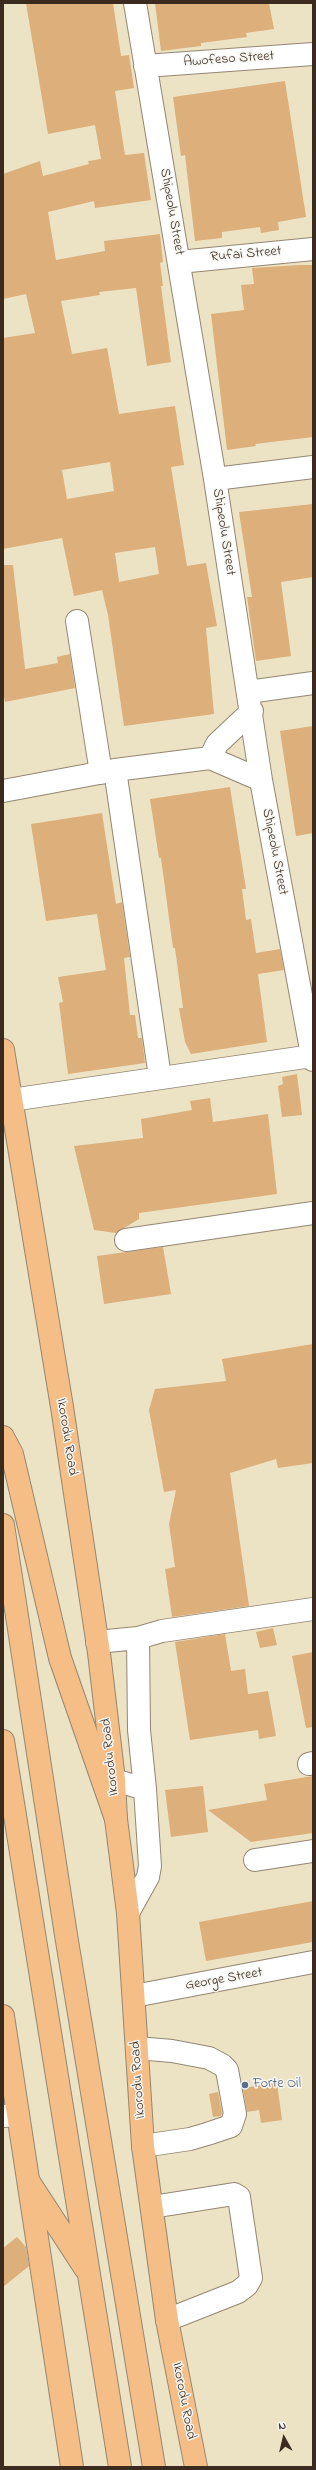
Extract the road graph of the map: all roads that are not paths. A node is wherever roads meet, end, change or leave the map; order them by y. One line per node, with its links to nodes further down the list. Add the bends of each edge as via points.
1 (135, 3): 3 (street, Shipeolu Street)
2 (313, 54): 3 (street, Awofeso Street)
3 (145, 66): 5 (street, Shipeolu Street)
4 (313, 249): 5 (street, Rufai Street)
5 (180, 262): 7 (street, Shipeolu Street)
6 (313, 467): 7 (street)
7 (215, 479): 10 (street, Shipeolu Street)
8 (77, 621): 12 (street)
9 (313, 683): 10 (street)
10 (250, 702): 11 (street, via 217,744); 13 (street, Shipeolu Street)
11 (210, 758): 12 (street); 13 (street)
12 (108, 771): 14 (street); 17 (street)
13 (261, 780): 16 (street, Shipeolu Street)
14 (3, 791)
15 (3, 1050): 18 (main road, Ikorodu Road)
16 (313, 1058): 17 (street)
17 (160, 1078): 18 (street)
18 (11, 1100): 25 (main road, Ikorodu Road)
19 (313, 1213): 20 (street)
20 (126, 1240)
21 (3, 1437): 29 (main road, via 12,1454 60,1658)
22 (3, 1525): 45 (main road, via 66,1935)
23 (313, 1610): 24 (street, via 162,1631)
24 (138, 1638): 25 (street); 28 (street, via 139,1730)
25 (98, 1642): 27 (main road, Ikorodu Road)
26 (3, 1741): 41 (main road)
27 (114, 1780): 28 (street); 29 (main road, Ikorodu Road)
28 (144, 1790): 32 (street, via 150,1866 148,1877)
29 (116, 1818): 32 (main road, Ikorodu Road)
30 (313, 1851): 31 (street)
31 (255, 1860)
32 (128, 1914): 34 (main road, Ikorodu Road)
33 (313, 1962): 34 (street, George Street)
34 (134, 1996): 36 (main road, Ikorodu Road)
35 (3, 2016): 37 (main road)
36 (136, 2048): 38 (main road, Ikorodu Road); 38 (street, via 209,2058 222,2065 227,2070 235,2114 231,2126 190,2139)
37 (10, 2115): 39 (main road)
38 (143, 2146): 40 (main road, Ikorodu Road)
39 (28, 2182): 41 (main road); 43 (main road)
40 (152, 2207): 42 (main road, Ikorodu Road); 42 (street, via 234,2194 239,2197 251,2278 238,2292)
41 (91, 2276): 44 (main road)
42 (167, 2320): 46 (main road, Ikorodu Road)
43 (72, 2467)
44 (120, 2467)
45 (154, 2467)
46 (196, 2467)

